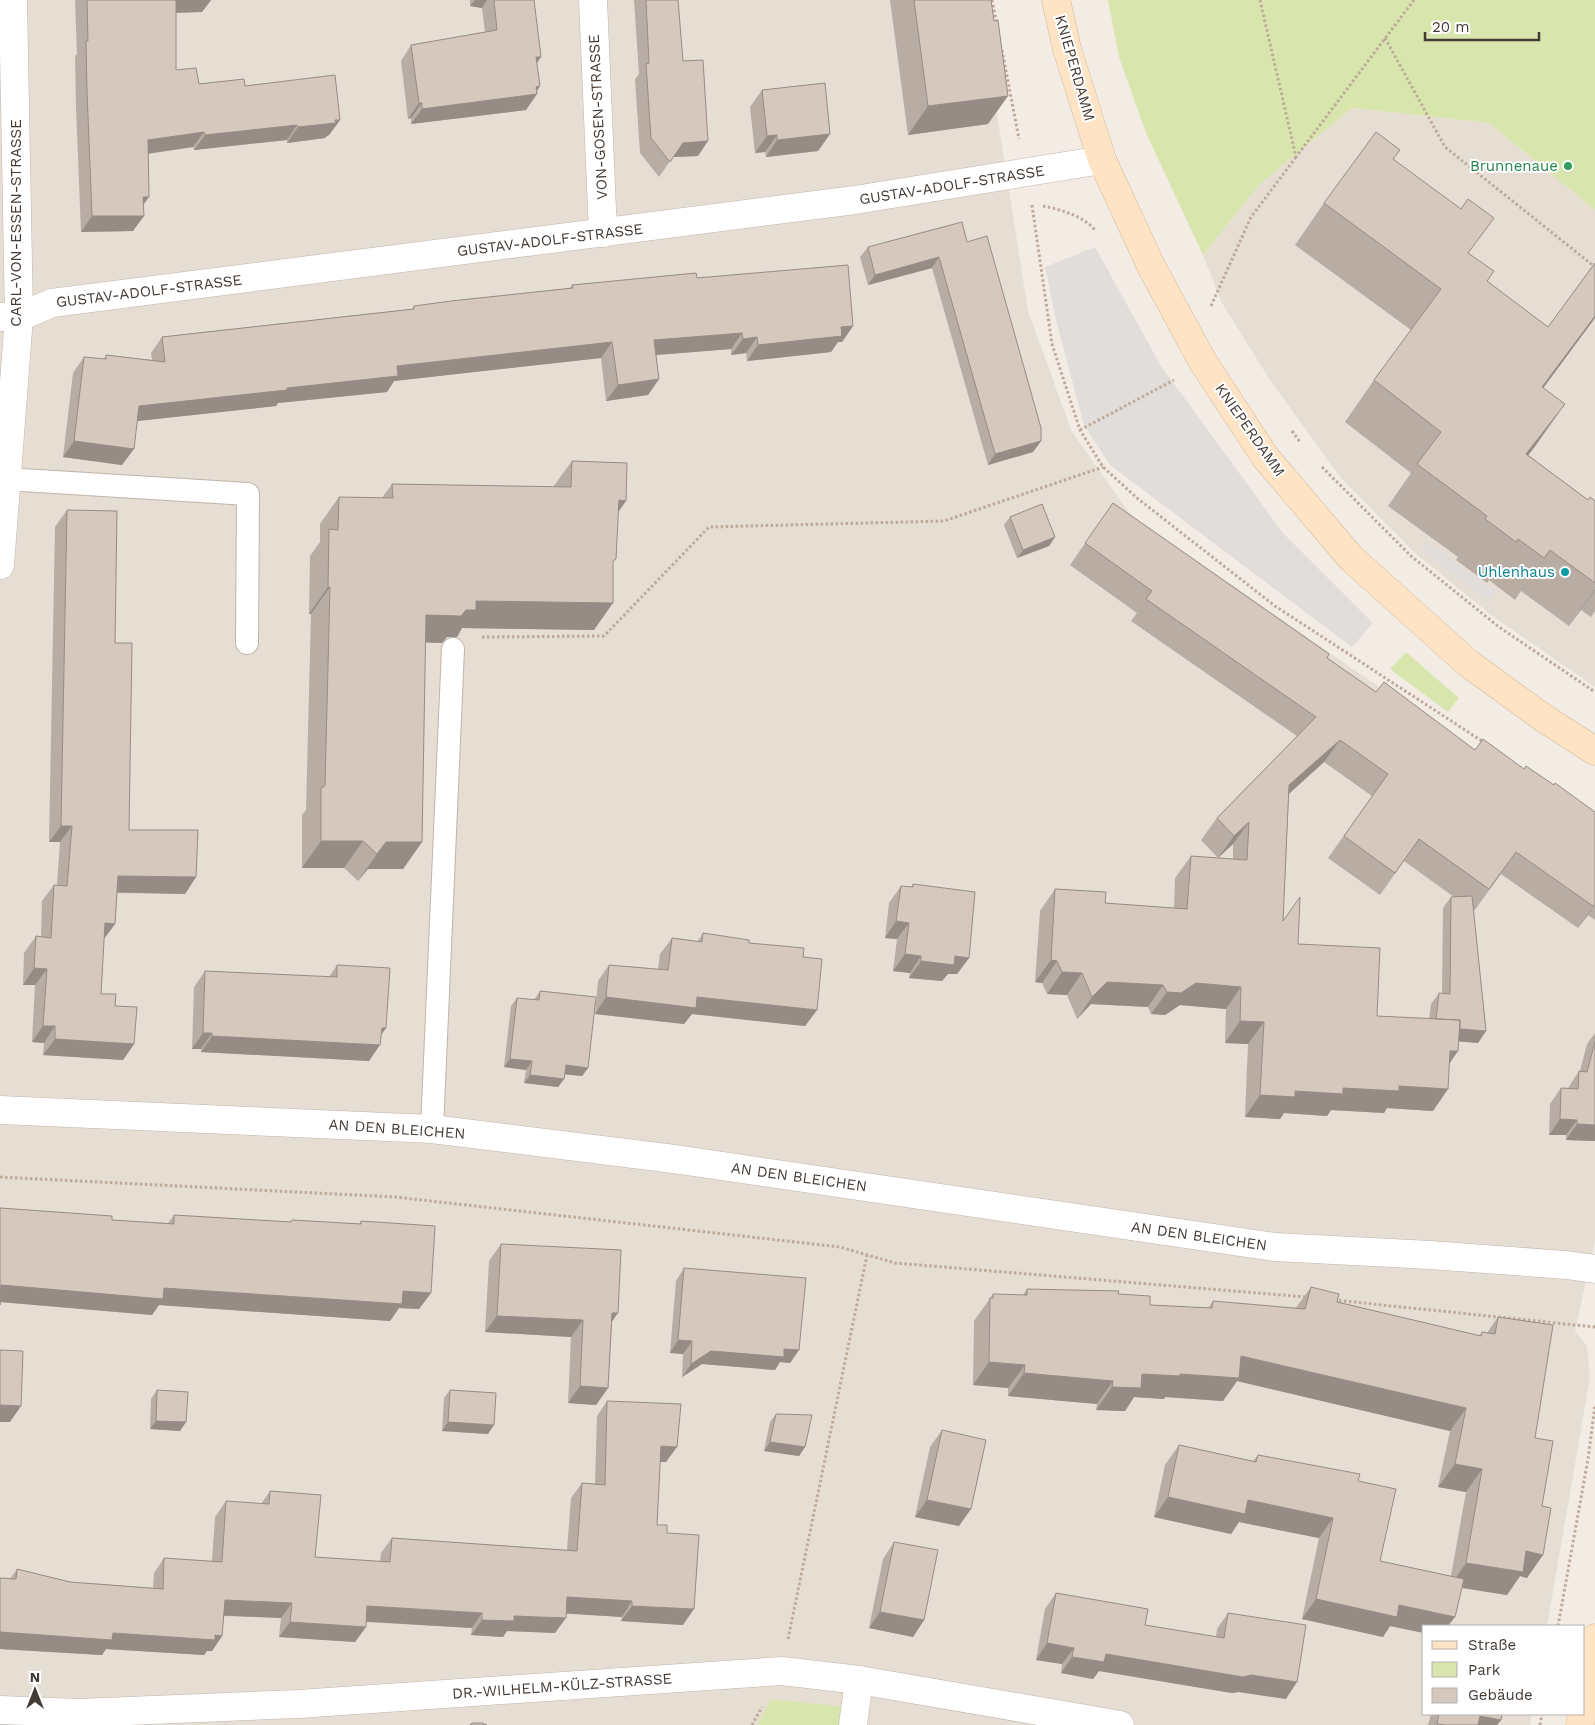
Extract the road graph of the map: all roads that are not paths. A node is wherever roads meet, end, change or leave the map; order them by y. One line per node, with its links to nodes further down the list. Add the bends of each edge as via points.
1 (13, 0): 6 (street, CARL-VON-ESSEN-STRASSE)
2 (593, 0): 5 (street, VON-GOSEN-STRASSE)
3 (1056, 0): 4 (main road, KNIEPERDAMM, via 1067,49)
4 (1102, 160): 5 (street, GUSTAV-ADOLF-STRASSE, via 855,200); 11 (main road, KNIEPERDAMM, via 1151,266 1203,362 1266,458 1351,558 1469,664)
5 (603, 233): 6 (street, GUSTAV-ADOLF-STRASSE, via 52,303)
6 (9, 317): 7 (street, CARL-VON-ESSEN-STRASSE)
7 (6, 479): 8 (street, CARL-VON-ESSEN-STRASSE); 9 (lane, via 248,494)
8 (0, 565)
9 (247, 643)
10 (453, 649): 13 (lane)
11 (1595, 751)
12 (0, 1110): 13 (street, AN DEN BLEICHEN)
13 (432, 1129): 14 (street, AN DEN BLEICHEN, via 674,1159 1275,1247 1449,1256)
14 (1595, 1269)
15 (1595, 1638): 17 (main road)
16 (859, 1680): 18 (street, DR.-WILHELM-KÜLZ-STRASSE, via 782,1671 299,1704 79,1712); 19 (street); 20 (street, DR.-WILHELM-KÜLZ-STRASSE)
17 (1585, 1696)
18 (0, 1710)
19 (853, 1725)
20 (1120, 1725)

